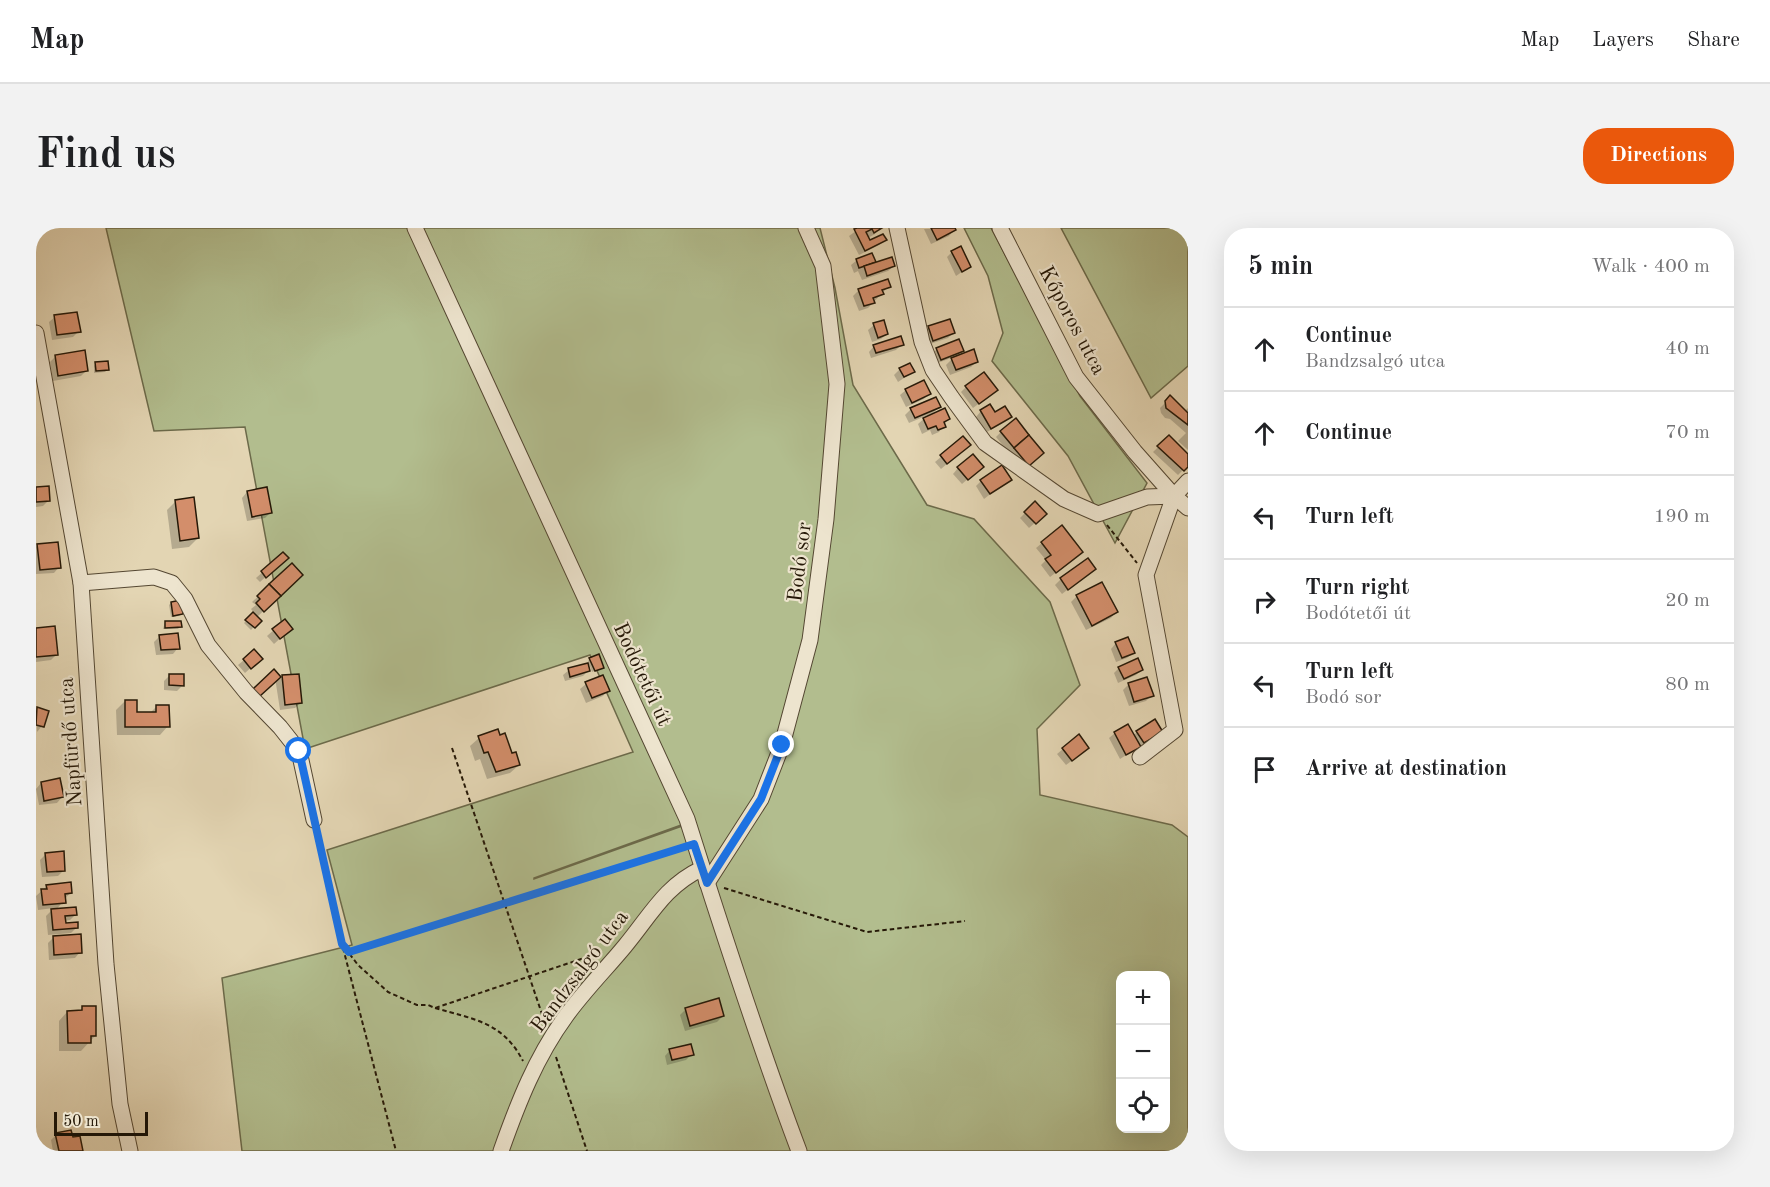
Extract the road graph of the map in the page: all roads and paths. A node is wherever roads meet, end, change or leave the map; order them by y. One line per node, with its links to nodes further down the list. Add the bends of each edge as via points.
1 (415, 228): 16 (street, Bodótetői út, via 687,819)
2 (806, 228): 17 (street, Bodó sor, via 823,266 837,384 826,519 810,640 782,745 761,799)
3 (897, 228): 10 (street, via 922,342 933,370 951,398 985,443 1064,499)
4 (1000, 228): 8 (street, Kőporos utca, via 1077,377)
5 (36, 333): 6 (street, Napfürdő utca)
6 (38, 354): 12 (street, Napfürdő utca)
7 (1188, 481): 8 (street)
8 (1174, 496): 9 (street, Kőporos utca); 10 (street, via 1147,497); 11 (street)
9 (1188, 508)
10 (1098, 514): 11 (path)
11 (1146, 575): 14 (street, via 1175,730)
12 (81, 583): 15 (street, via 154,577 172,583 185,599 208,645 299,751); 25 (street, Napfürdő utca, via 106,964 120,1104)
13 (452, 748): 18 (path)
14 (1140, 757)
15 (314, 820): 20 (path)
16 (694, 844): 17 (street, Bodótetői út); 18 (path)
17 (704, 876): 19 (path, via 867,932); 24 (street, Bandzsalgó utca, via 684,877 661,898 566,1016); 28 (street, Bodótetői út)
18 (505, 904): 22 (path)
19 (965, 921)
20 (342, 944): 22 (path); 26 (path)
21 (605, 951): 23 (path)
22 (349, 952): 23 (path, via 388,992)
23 (435, 1008): 24 (path, via 489,1024 508,1038)
24 (530, 1074): 27 (street, Bandzsalgó utca)
25 (130, 1151)
26 (396, 1151)
27 (501, 1151)
28 (799, 1151)

